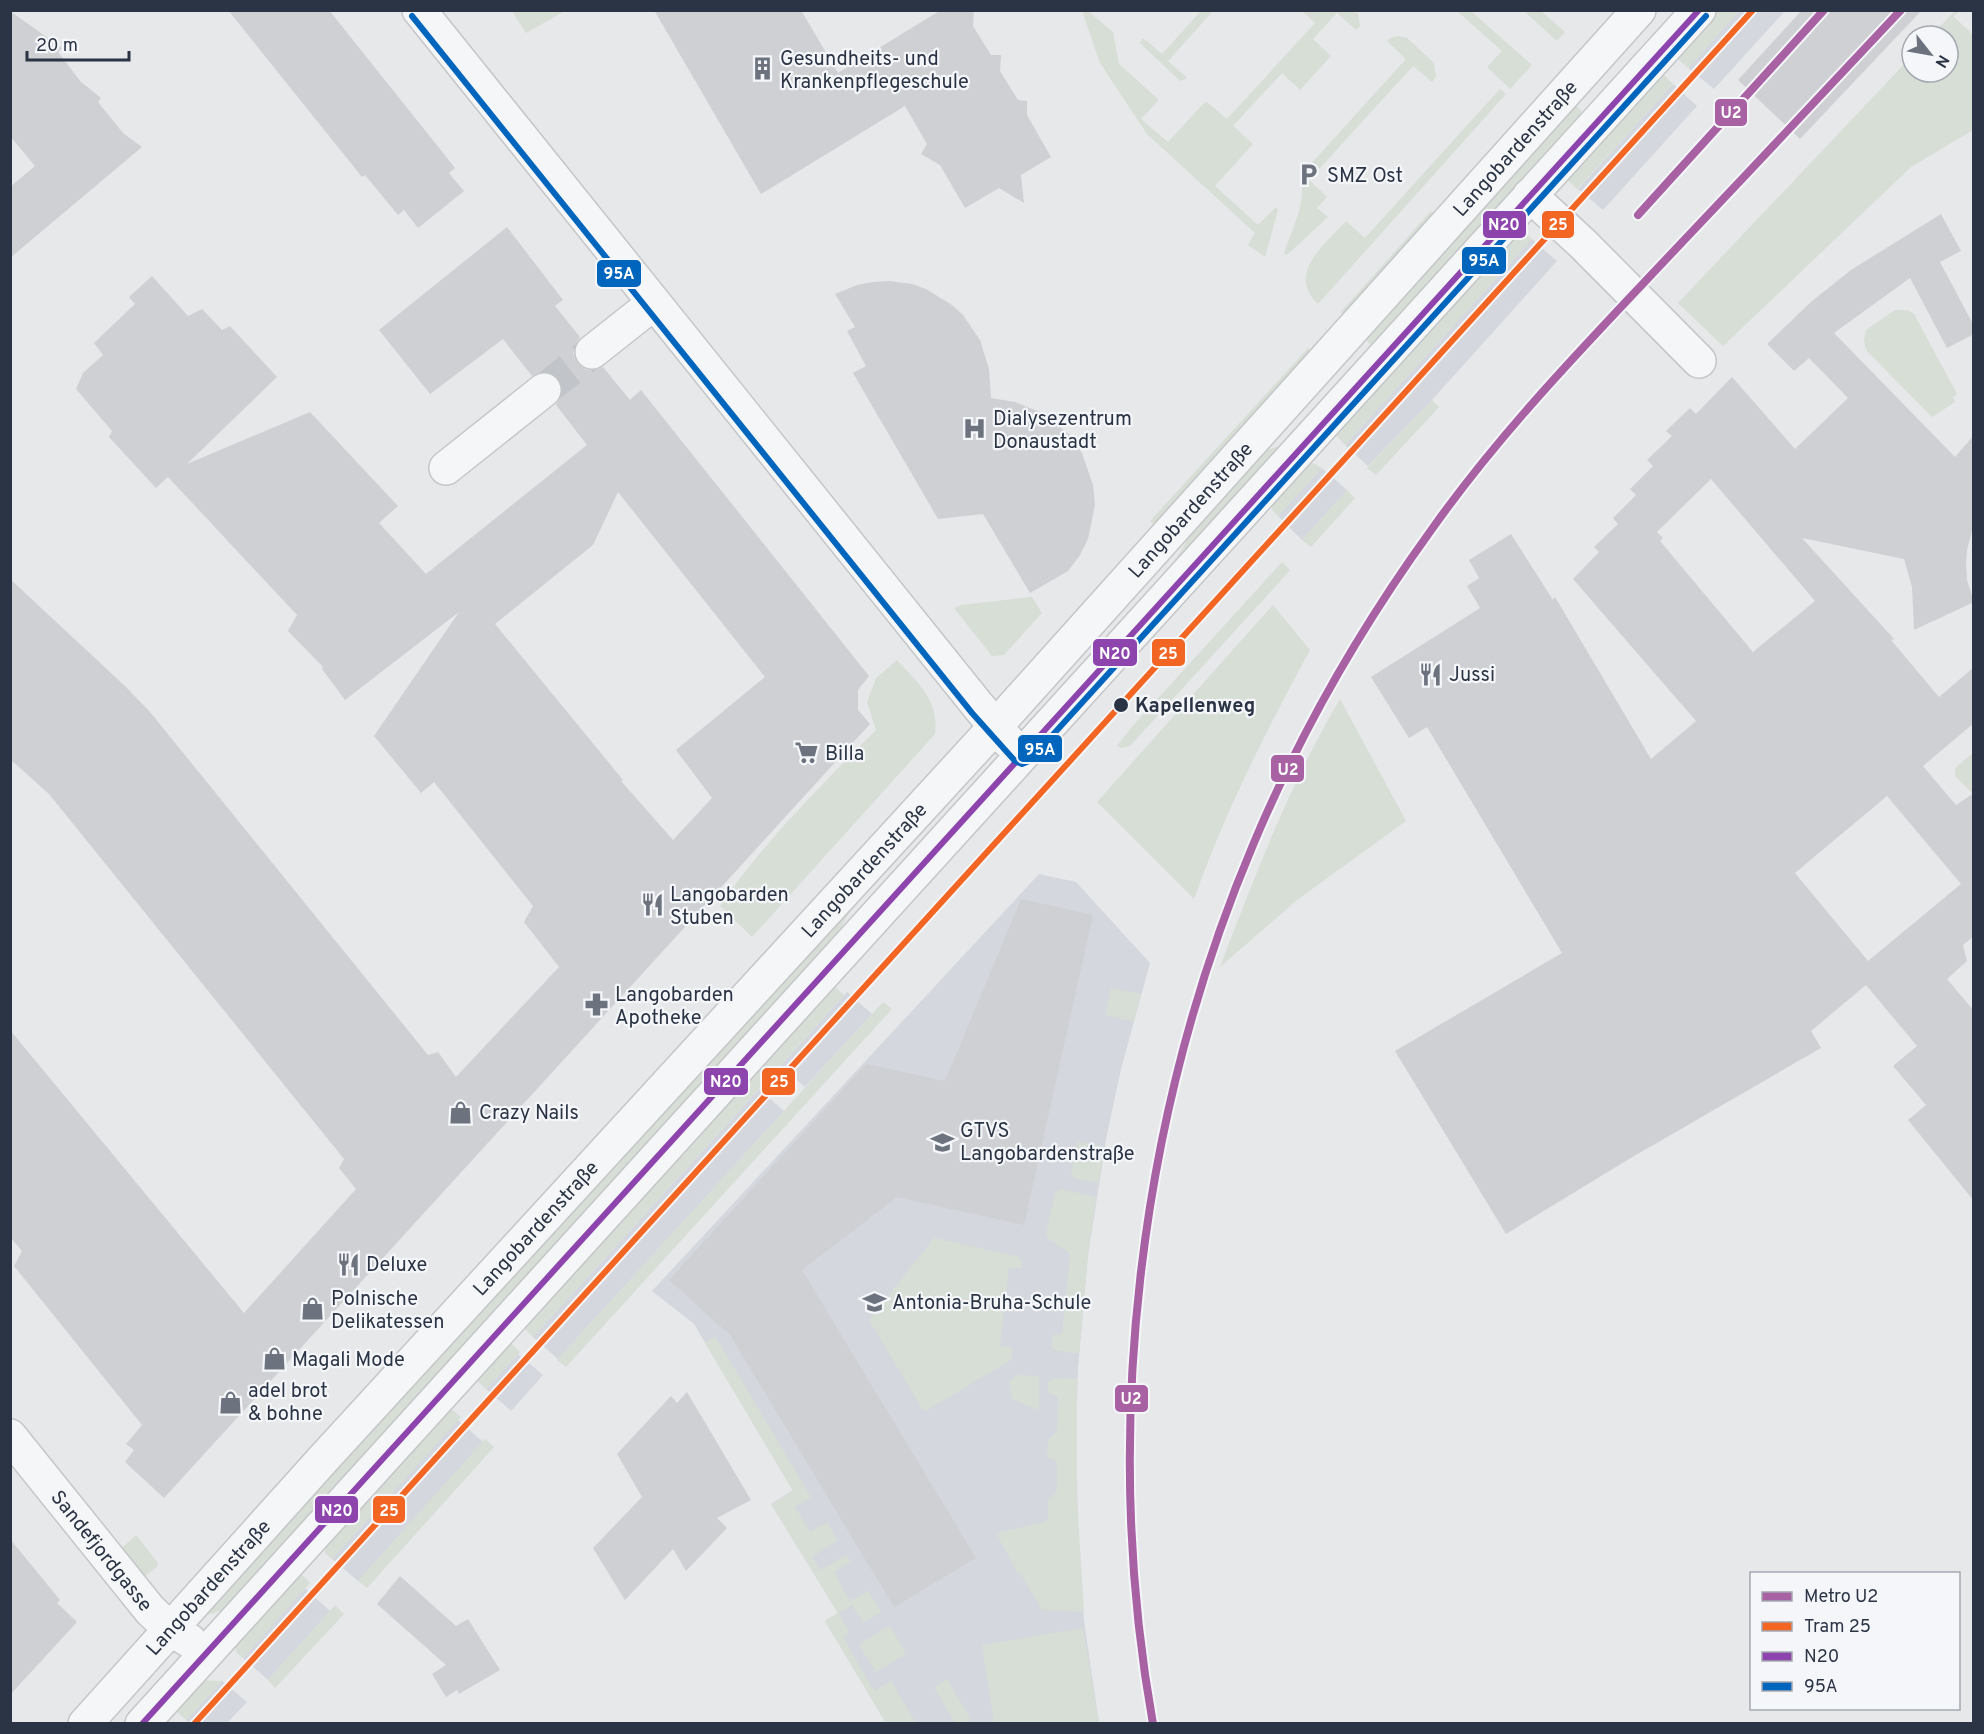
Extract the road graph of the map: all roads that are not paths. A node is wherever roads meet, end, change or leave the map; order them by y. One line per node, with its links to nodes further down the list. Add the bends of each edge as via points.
1 (419, 10): 5 (street)
2 (1639, 10): 10 (street, Langobardenstraße)
3 (1699, 10): 4 (street, Langobardenstraße)
4 (1530, 195): 7 (street); 11 (street, Langobardenstraße)
5 (654, 303): 6 (street); 10 (street)
6 (592, 352)
7 (1699, 361)
8 (544, 390): 9 (street)
9 (446, 468)
10 (995, 727): 11 (street); 13 (street, Langobardenstraße)
11 (1022, 755): 14 (street, Langobardenstraße)
12 (10, 1436): 13 (street, Sandefjordgasse, via 150,1610)
13 (170, 1629): 14 (street, Sandefjordgasse); 15 (street, Langobardenstraße)
14 (207, 1651): 16 (street, Langobardenstraße)
15 (85, 1724)
16 (142, 1724)

